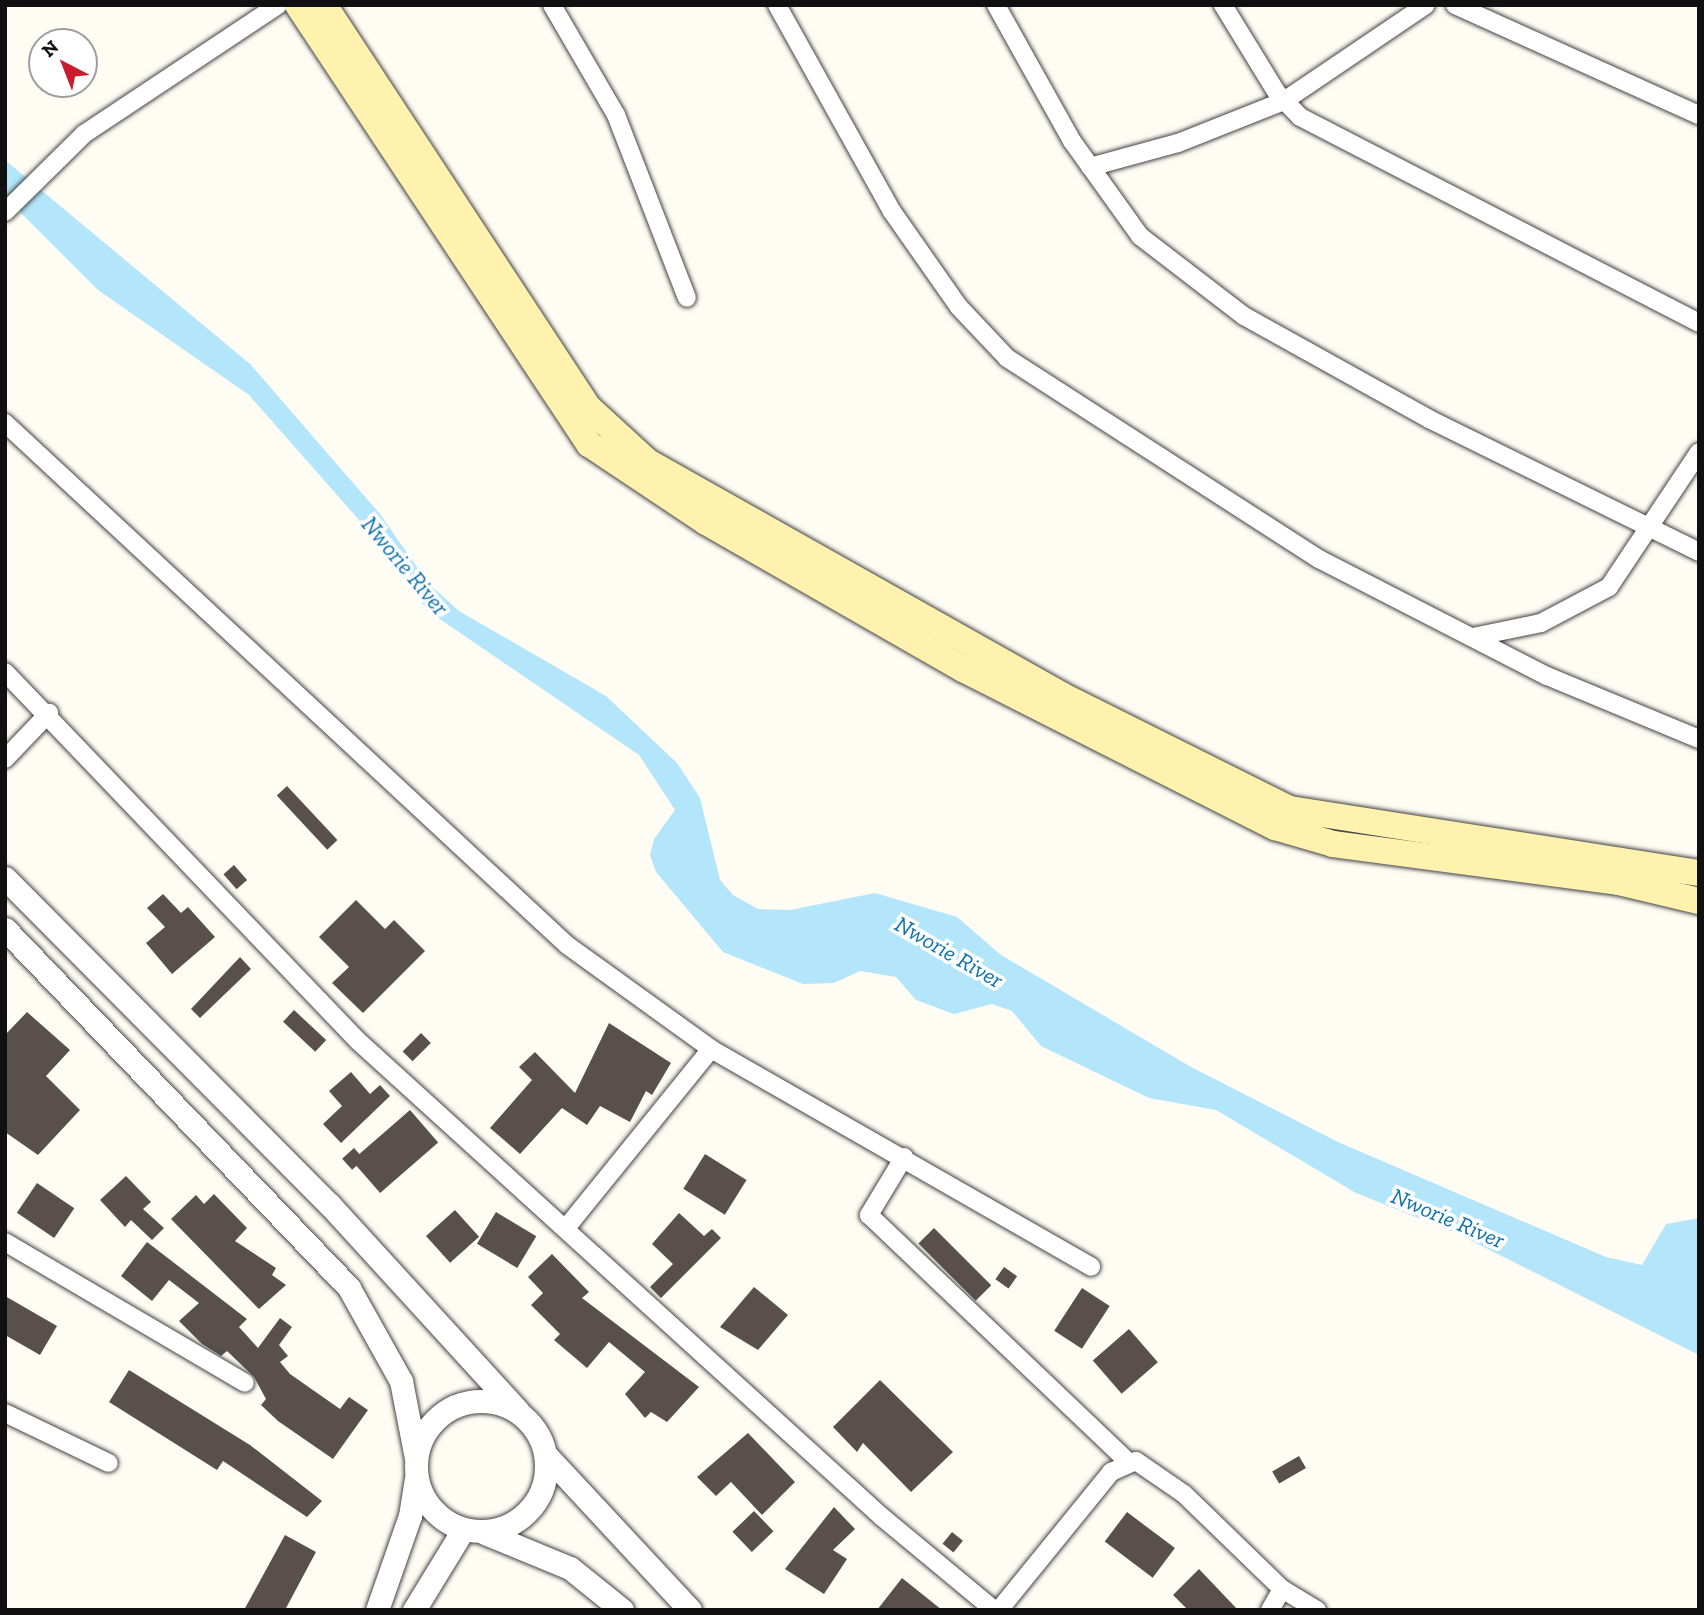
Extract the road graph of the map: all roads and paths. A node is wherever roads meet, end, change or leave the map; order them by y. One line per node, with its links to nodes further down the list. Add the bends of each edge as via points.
1 (278, 5): 14 (street, via 146,90 45,169)
2 (298, 5): 28 (main road, via 589,444 706,522 962,669 1275,827 1334,845 1619,882)
3 (324, 5): 26 (main road, via 588,407 648,462 1061,695 1290,809)
4 (552, 5): 15 (street, via 616,115)
5 (778, 5): 21 (street, via 891,211 960,307 1007,358 1319,559)
6 (996, 5): 13 (street)
7 (1223, 5): 11 (street)
8 (1426, 5): 11 (street)
9 (1455, 5): 10 (street)
10 (1473, 11): 12 (street)
11 (1284, 102): 13 (street); 16 (street, via 1337,140)
12 (1699, 114)
13 (1090, 167): 19 (street, via 1140,236 1244,316 1429,419)
14 (5, 212)
15 (687, 298)
16 (1699, 323)
17 (5, 423): 30 (street, via 567,945)
18 (1699, 452): 19 (street)
19 (1652, 529): 20 (street); 21 (street, via 1609,587 1569,612)
20 (1699, 552)
21 (1473, 637): 24 (street, via 1647,722)
22 (5, 672): 23 (street)
23 (49, 713): 25 (street); 32 (street, via 225,909 328,1012)
24 (1699, 739)
25 (5, 759)
26 (1699, 873)
27 (5, 877): 36 (street, via 338,1213)
28 (1699, 901)
29 (5, 929): 41 (street, via 349,1288 401,1381)
30 (711, 1049): 31 (street); 32 (street)
31 (904, 1157): 34 (street); 39 (street, via 869,1215)
32 (566, 1228): 48 (street, via 882,1517)
33 (5, 1242): 35 (street)
34 (1091, 1267)
35 (245, 1383)
36 (517, 1410): 38 (street, via 531,1423); 41 (street, via 481,1401 454,1407 432,1424)
37 (5, 1413): 40 (street)
38 (547, 1456): 42 (street, via 542,1493 532,1509 500,1530); 47 (street)
39 (1127, 1461): 43 (street, via 1155,1470); 48 (street, via 1111,1472)
40 (109, 1463)
41 (416, 1467): 42 (street, via 432,1510); 44 (street, via 410,1516)
42 (472, 1531): 45 (street); 46 (street, via 526,1545 570,1568)
43 (1282, 1589): 49 (street); 50 (street)
44 (377, 1610)
45 (414, 1610)
46 (622, 1610)
47 (690, 1610)
48 (996, 1610)
49 (1270, 1610)
50 (1317, 1610)

